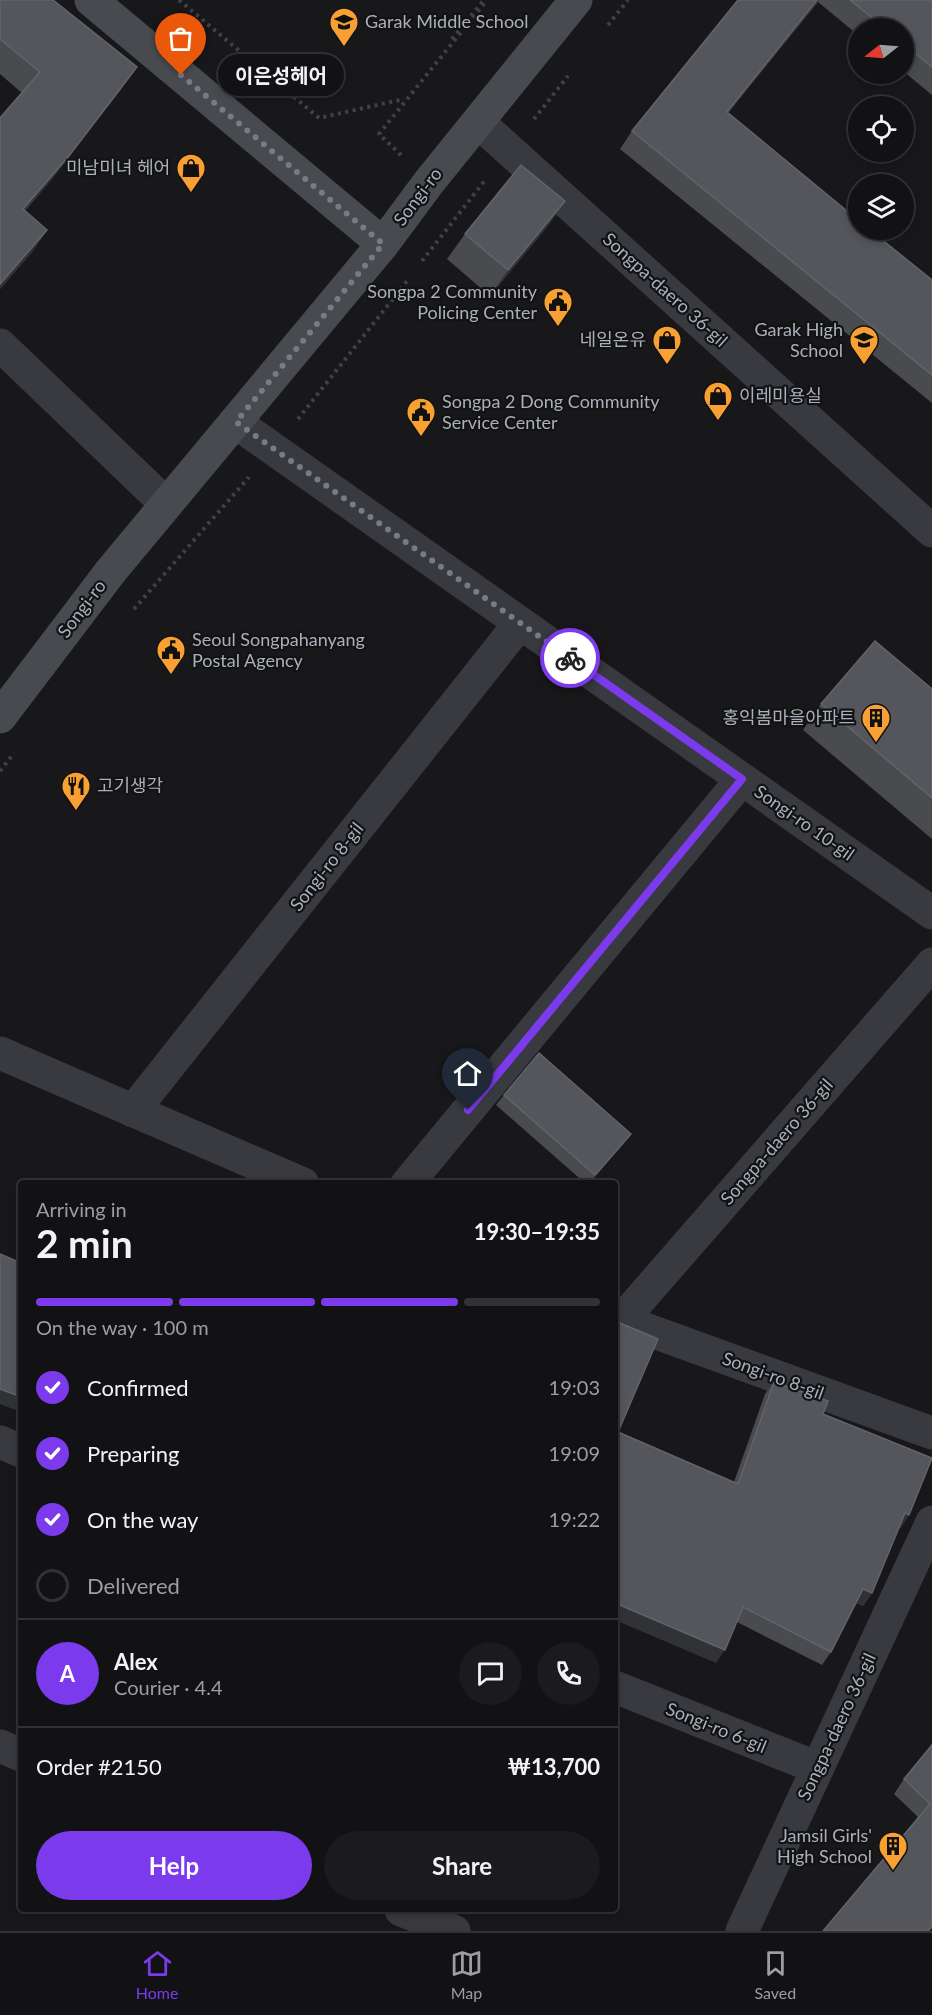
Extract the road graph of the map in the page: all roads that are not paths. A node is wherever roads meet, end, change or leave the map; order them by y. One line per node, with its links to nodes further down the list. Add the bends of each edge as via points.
1 (91, 0): 4 (street)
2 (576, 0): 3 (street, Songi-ro)
3 (478, 122): 4 (street, Songi-ro); 8 (street, Songpa-daero 36-gil)
4 (383, 244): 6 (street, Songi-ro)
5 (0, 345): 7 (street)
6 (236, 422): 7 (street, Songi-ro); 9 (street, Songi-ro 10-gil)
7 (166, 504): 10 (street, Songi-ro)
8 (932, 531)
9 (520, 623): 11 (street, Songi-ro 10-gil); 15 (street, Songi-ro 8-gil)
10 (0, 717)
11 (742, 779): 12 (street, Songi-ro 10-gil); 17 (street)
12 (932, 913)
13 (932, 964): 18 (street, Songpa-daero 36-gil)
14 (0, 1053): 15 (street)
15 (133, 1111): 16 (street)
16 (294, 1180)
17 (409, 1180)
18 (618, 1319): 19 (street, Songi-ro 8-gil)
19 (932, 1433)
20 (0, 1442): 21 (street)
21 (18, 1450)
22 (932, 1522): 26 (street, Songpa-daero 36-gil)
23 (618, 1688): 26 (street, Songi-ro 6-gil)
24 (0, 1746): 25 (street)
25 (18, 1754)
26 (818, 1768): 29 (street, Songpa-daero 36-gil)
27 (406, 1912): 28 (street)
28 (454, 1931)
29 (742, 1931)

